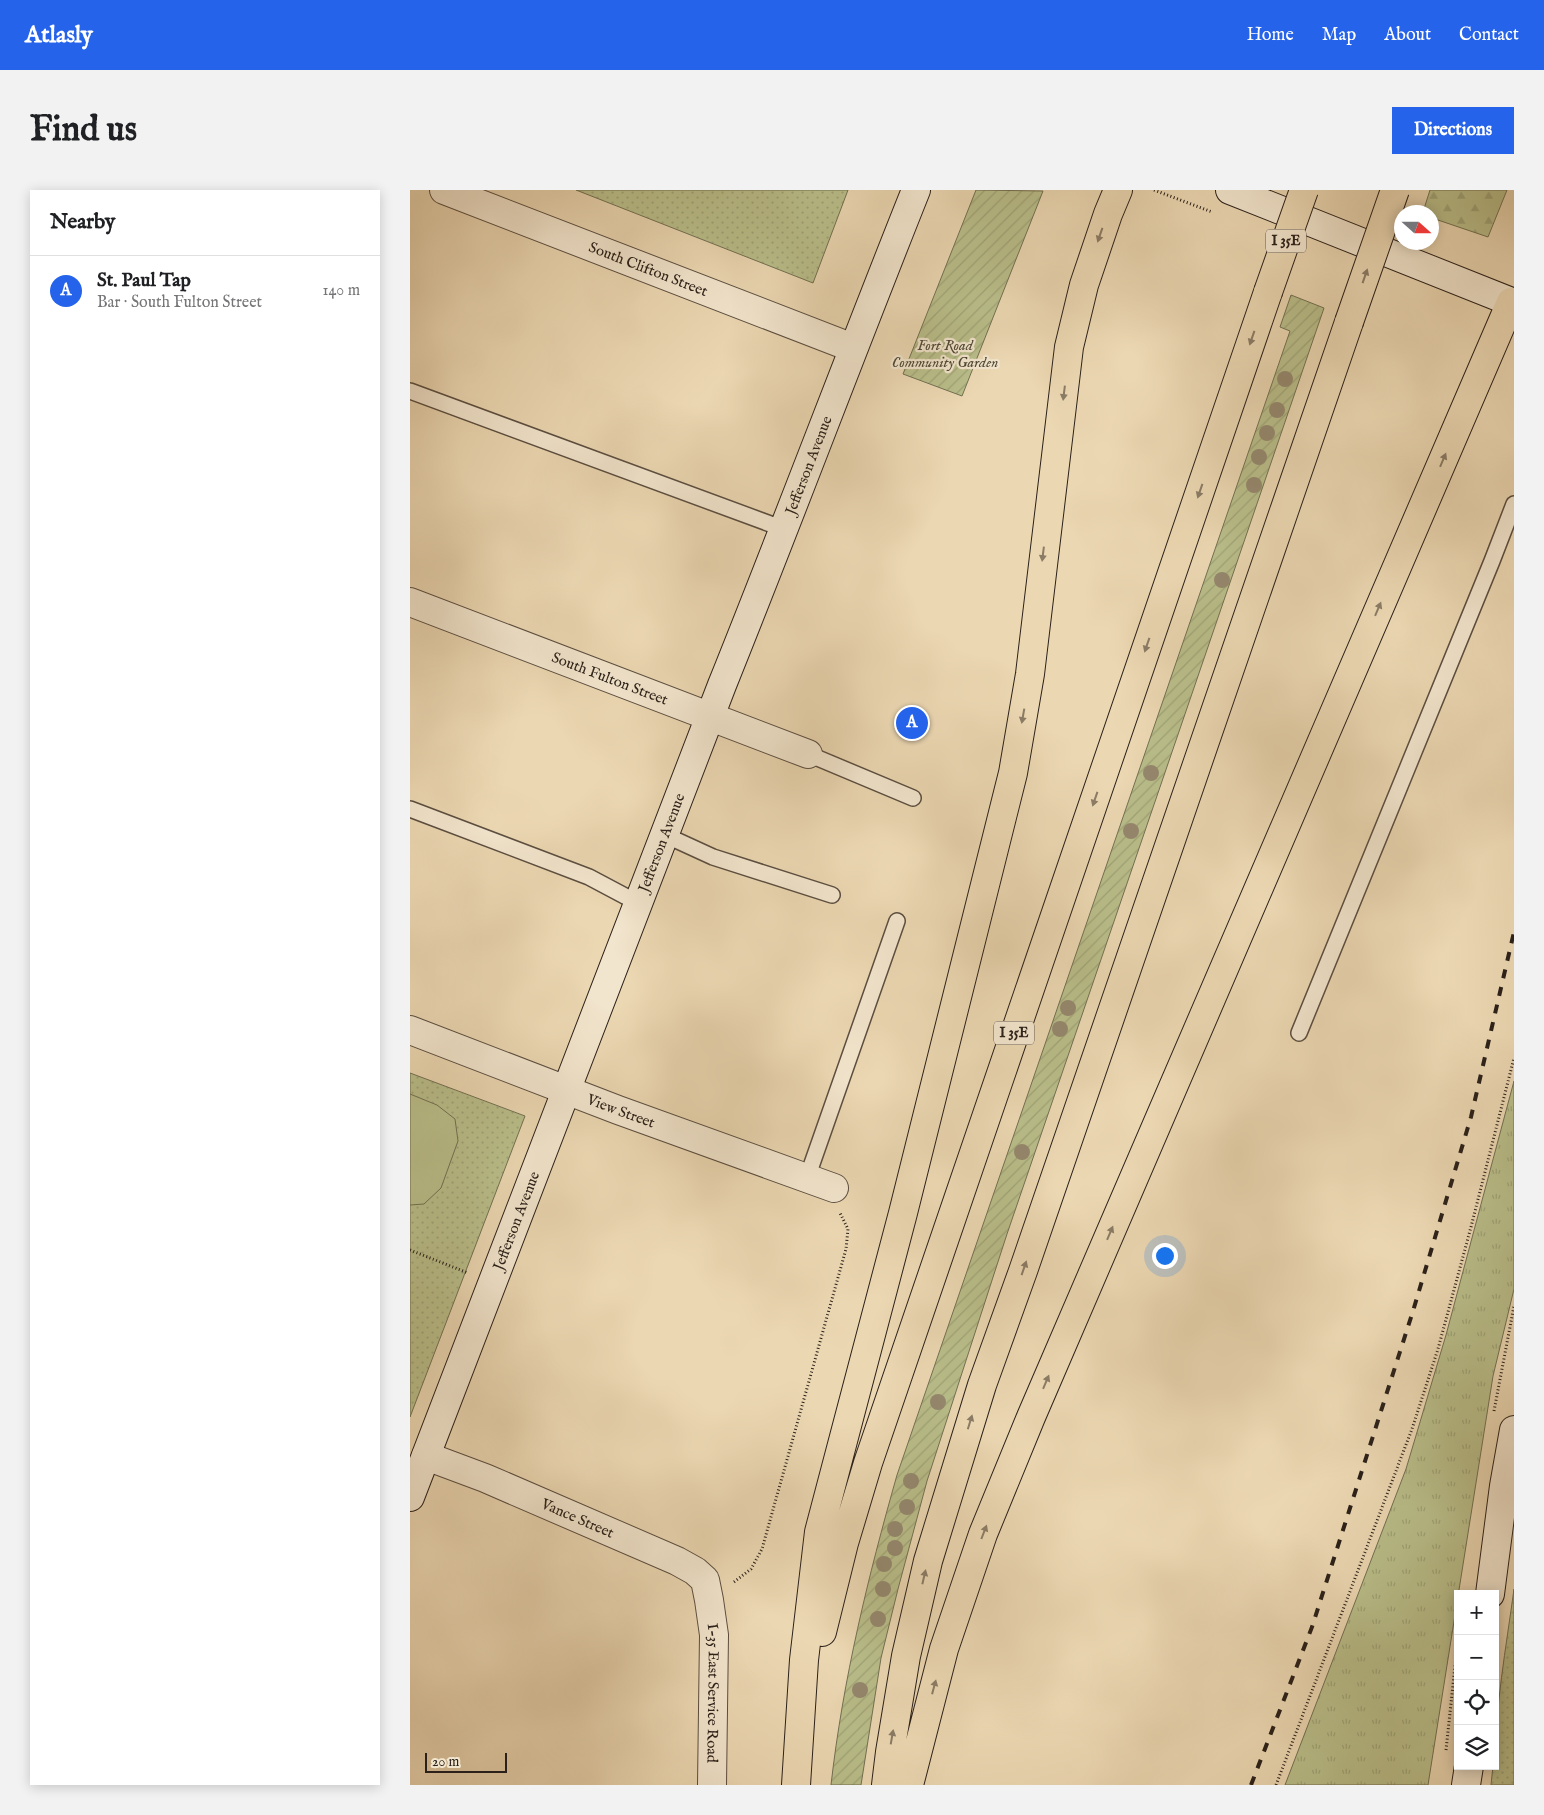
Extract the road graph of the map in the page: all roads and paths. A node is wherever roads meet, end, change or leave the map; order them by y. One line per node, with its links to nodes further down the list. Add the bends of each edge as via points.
1 (444, 190): 8 (street, South Clifton Street)
2 (916, 190): 8 (street, Jefferson Avenue)
3 (1118, 190): 38 (highway, one-way to 38, via 1084,285 1070,347 1030,674 1013,773 901,1222 819,1532 804,1660)
4 (1230, 190): 7 (street)
5 (1304, 190): 38 (highway, I 35E, one-way to 38, bridge, via 868,1463 820,1639)
6 (1395, 190): 39 (highway, one-way to 6, bridge, via 906,1656 928,1561 982,1386)
7 (1512, 303): 40 (highway, one-way to 7, via 944,1649 983,1534)
8 (853, 348): 11 (street, Jefferson Avenue)
9 (410, 391): 11 (lane)
10 (1514, 504): 22 (lane)
11 (784, 529): 13 (street, Jefferson Avenue)
12 (410, 602): 13 (street, South Fulton Street)
13 (709, 717): 14 (street, South Fulton Street); 17 (street, Jefferson Avenue)
14 (808, 754): 15 (lane)
15 (913, 798)
16 (410, 809): 19 (lane, via 588,877)
17 (664, 835): 18 (lane, via 713,857); 19 (street, Jefferson Avenue)
18 (832, 895)
19 (638, 903): 24 (street, Jefferson Avenue)
20 (897, 921): 25 (lane)
21 (410, 1030): 24 (street, View Street)
22 (1299, 1033)
23 (1514, 1058): 41 (path, via 1441,1340 1412,1429)
24 (567, 1089): 25 (street, View Street); 28 (street, Jefferson Avenue)
25 (807, 1178): 26 (street, View Street)
26 (834, 1188): 33 (path, via 836,1206 848,1229 846,1249 762,1549 751,1569)
27 (410, 1250): 28 (path)
28 (492, 1282): 30 (street, Jefferson Avenue)
29 (1514, 1430): 32 (street)
30 (426, 1456): 31 (street, Jefferson Avenue); 33 (street, Vance Street, via 677,1561 705,1580)
31 (410, 1497)
32 (1491, 1590)
33 (709, 1600): 37 (street, I-35 East Service Road, via 714,1635)
34 (1458, 1680): 35 (path)
35 (1457, 1725)
36 (1460, 1770): 42 (street)
37 (712, 1785)
38 (797, 1785)
39 (886, 1785)
40 (909, 1785)
41 (1276, 1785)
42 (1466, 1785)

